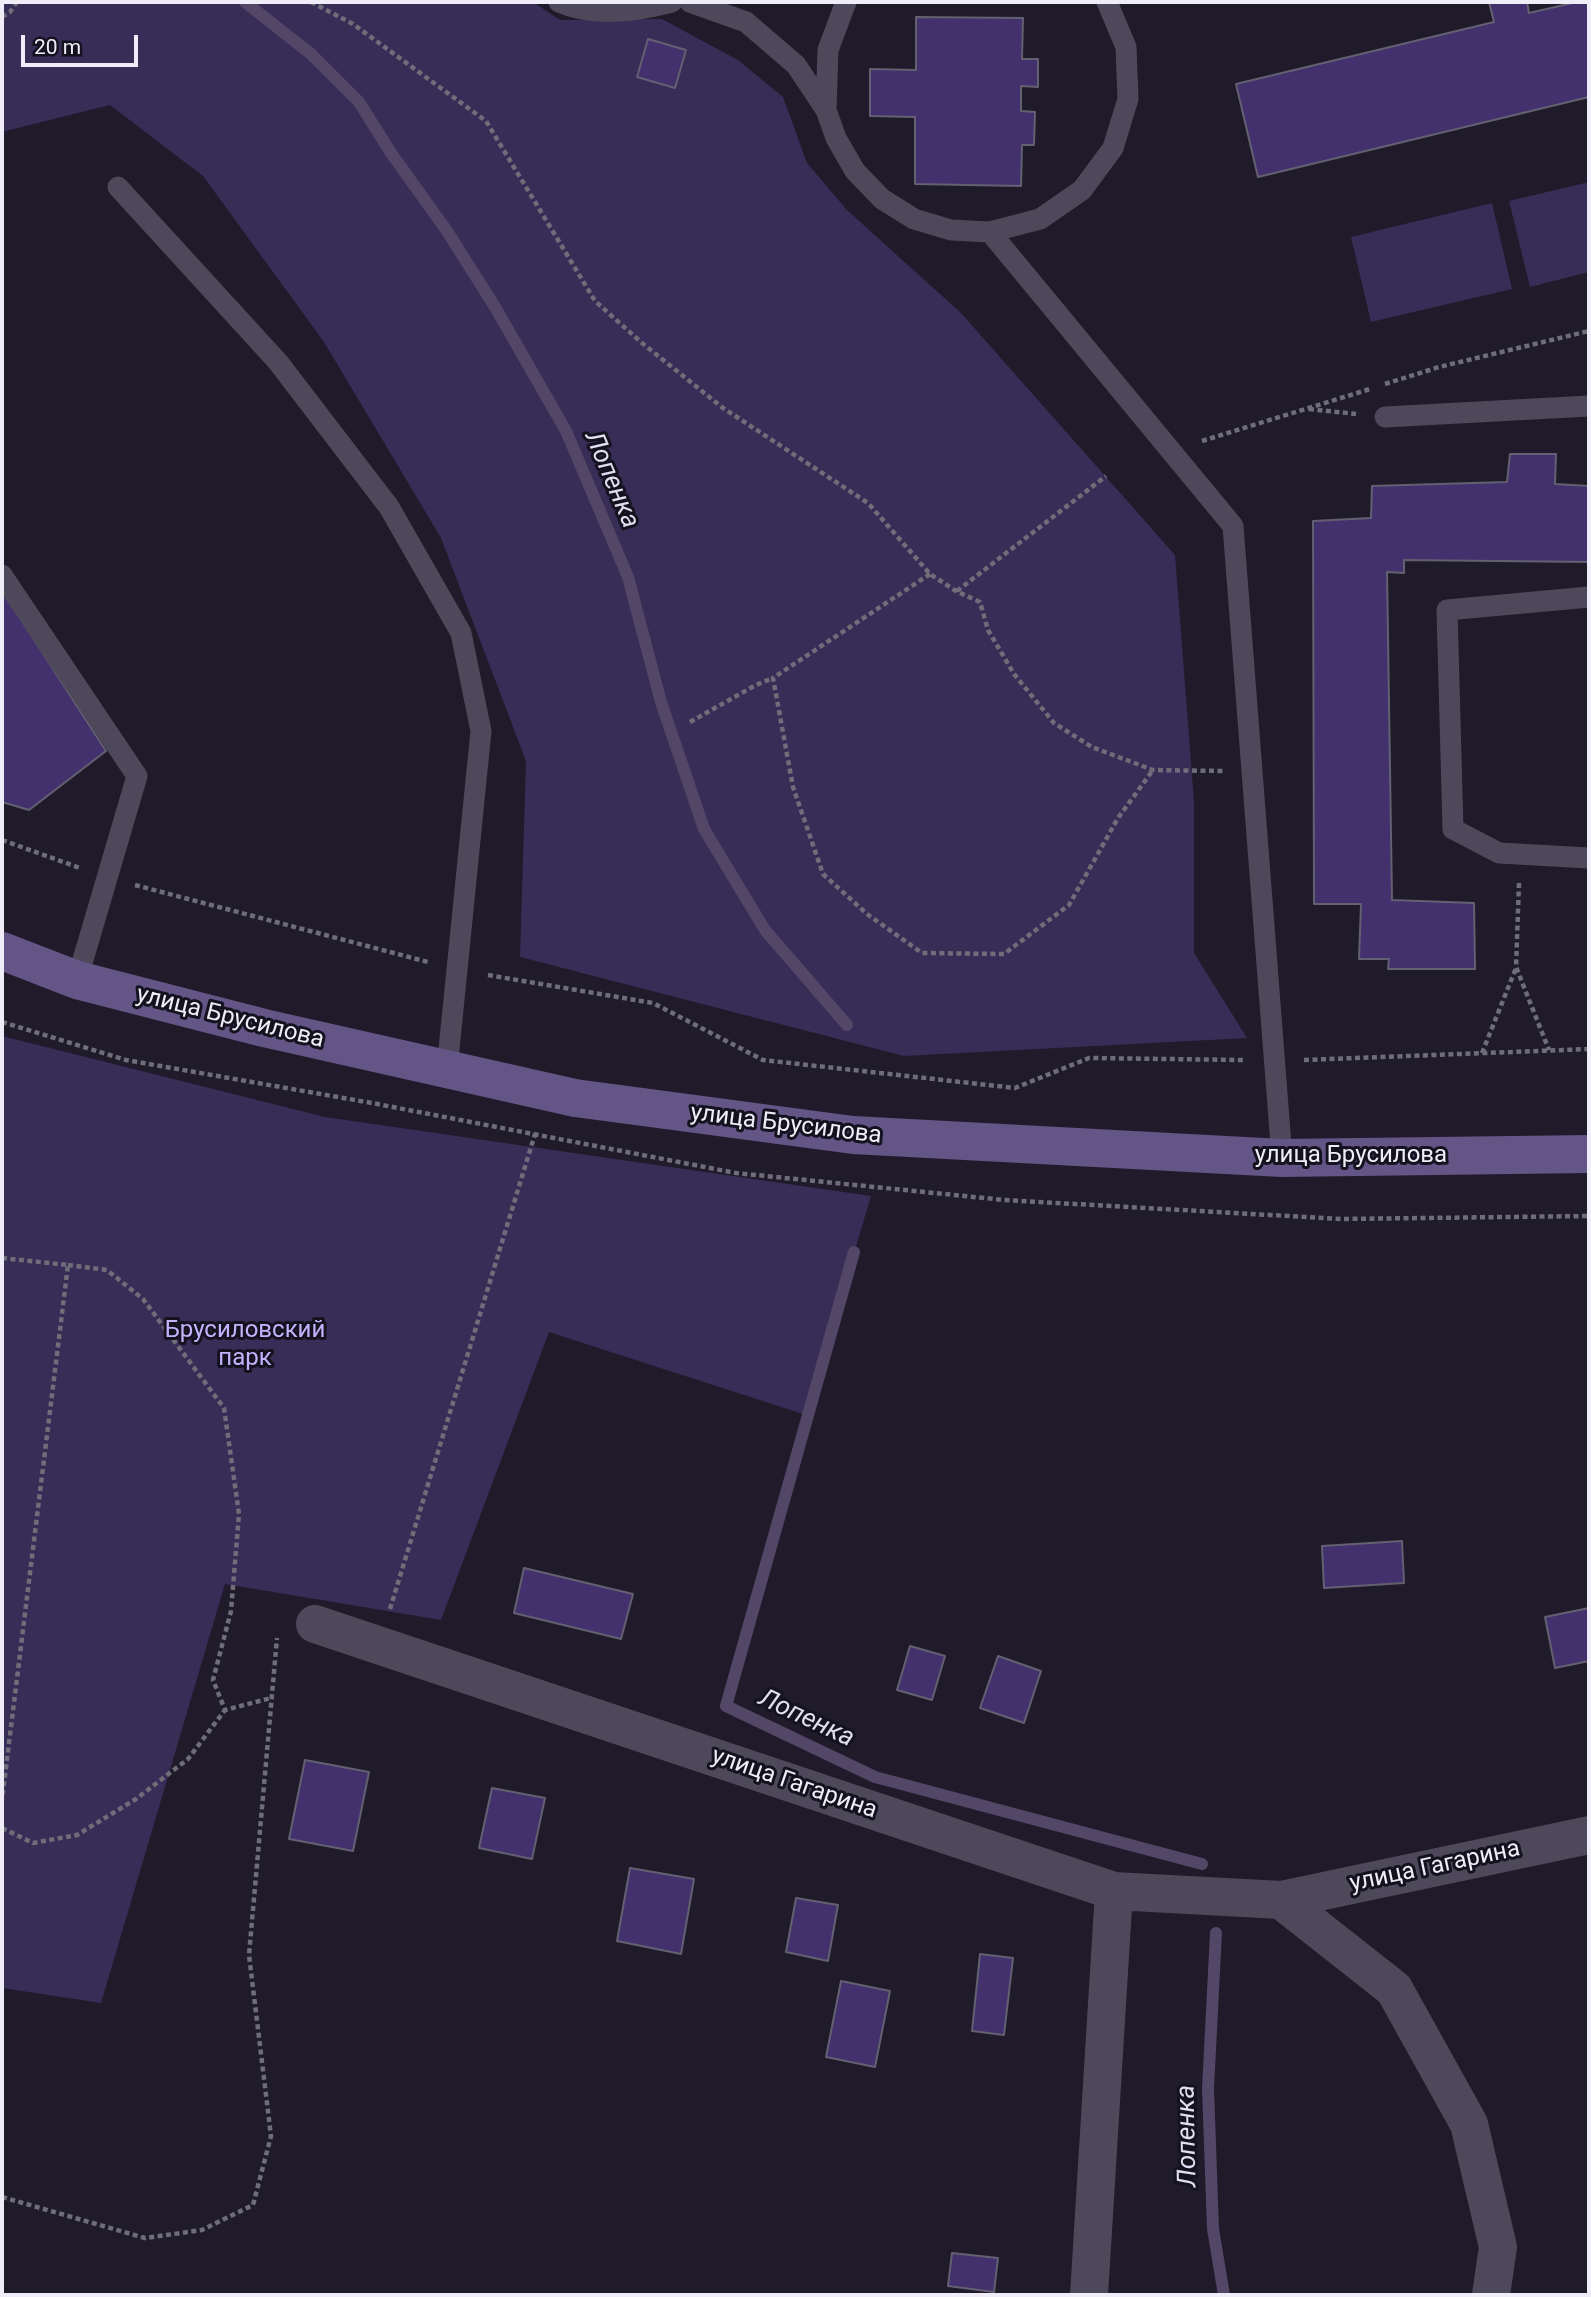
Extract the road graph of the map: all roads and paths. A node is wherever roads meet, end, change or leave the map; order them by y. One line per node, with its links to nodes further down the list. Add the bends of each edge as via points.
1 (17, 2): 8 (path)
2 (311, 2): 16 (path, via 353,24 486,121 595,301 723,408 868,503)
3 (559, 2): 4 (lane, via 616,13)
4 (673, 2)
5 (690, 2): 9 (lane, via 746,22 796,65)
6 (846, 2): 9 (lane, via 828,50)
7 (1107, 2): 11 (lane, via 1126,47 1128,99 1113,148 1082,190 1040,219)
8 (2, 17)
9 (826, 110): 11 (lane, via 855,172 882,199 914,219 951,230)
10 (118, 187): 30 (lane, via 278,362 389,507 461,634 481,731)
11 (990, 232): 23 (lane, via 1233,526)
12 (1589, 406): 14 (lane)
13 (1307, 408): 14 (path)
14 (1385, 417)
15 (1106, 476): 18 (path)
16 (930, 574): 18 (path); 20 (path)
17 (2, 575): 27 (lane, via 136,776)
18 (957, 591): 22 (path, via 980,602 988,630 1014,674 1054,723 1092,747)
19 (1589, 597): 25 (lane, via 1447,610 1453,829 1499,853)
20 (773, 678): 21 (path); 22 (path, via 793,787 823,874 867,914 922,953 1004,954 1069,905 1118,818)
21 (690, 722)
22 (1153, 770): 23 (path)
23 (1252, 772): 35 (lane)
24 (2, 840): 27 (path)
25 (1520, 855): 26 (lane); 29 (path)
26 (1589, 859)
27 (107, 877): 30 (path); 31 (lane)
28 (2, 951): 31 (street, улица Брусилова)
29 (1516, 967): 33 (path); 34 (path)
30 (457, 970): 35 (path, via 653,1003 763,1060 816,1066 1015,1088 1089,1058); 36 (lane)
31 (77, 980): 36 (street, улица Брусилова)
32 (1589, 1049): 33 (path)
33 (1549, 1051): 34 (path)
34 (1482, 1053): 35 (path)
35 (1275, 1061): 39 (lane)
36 (447, 1069): 39 (street, улица Брусилова, via 575,1098 853,1135)
37 (535, 1134): 43 (path)
38 (1589, 1154): 39 (street, улица Брусилова)
39 (1282, 1158)
40 (2, 1258): 41 (path)
41 (68, 1265): 45 (path, via 107,1270 143,1299 225,1408 239,1514 232,1611 213,1680); 46 (path)
42 (315, 1624): 43 (street, улица Гагарина); 44 (path, via 278,1626)
43 (379, 1645): 49 (street, улица Гагарина)
44 (271, 1698): 45 (path); 51 (path, via 249,1955 271,2136 253,2205 202,2230 145,2238)
45 (225, 1710): 47 (path, via 188,1759 136,1799 77,1835 33,1843)
46 (2, 1800)
47 (2, 1828)
48 (1589, 1835): 50 (street, улица Гагарина)
49 (1114, 1891): 50 (street, улица Гагарина); 52 (street)
50 (1281, 1900): 53 (street, via 1394,1989 1469,2124 1498,2247)
51 (2, 2197)
52 (1089, 2295)
53 (1491, 2295)

